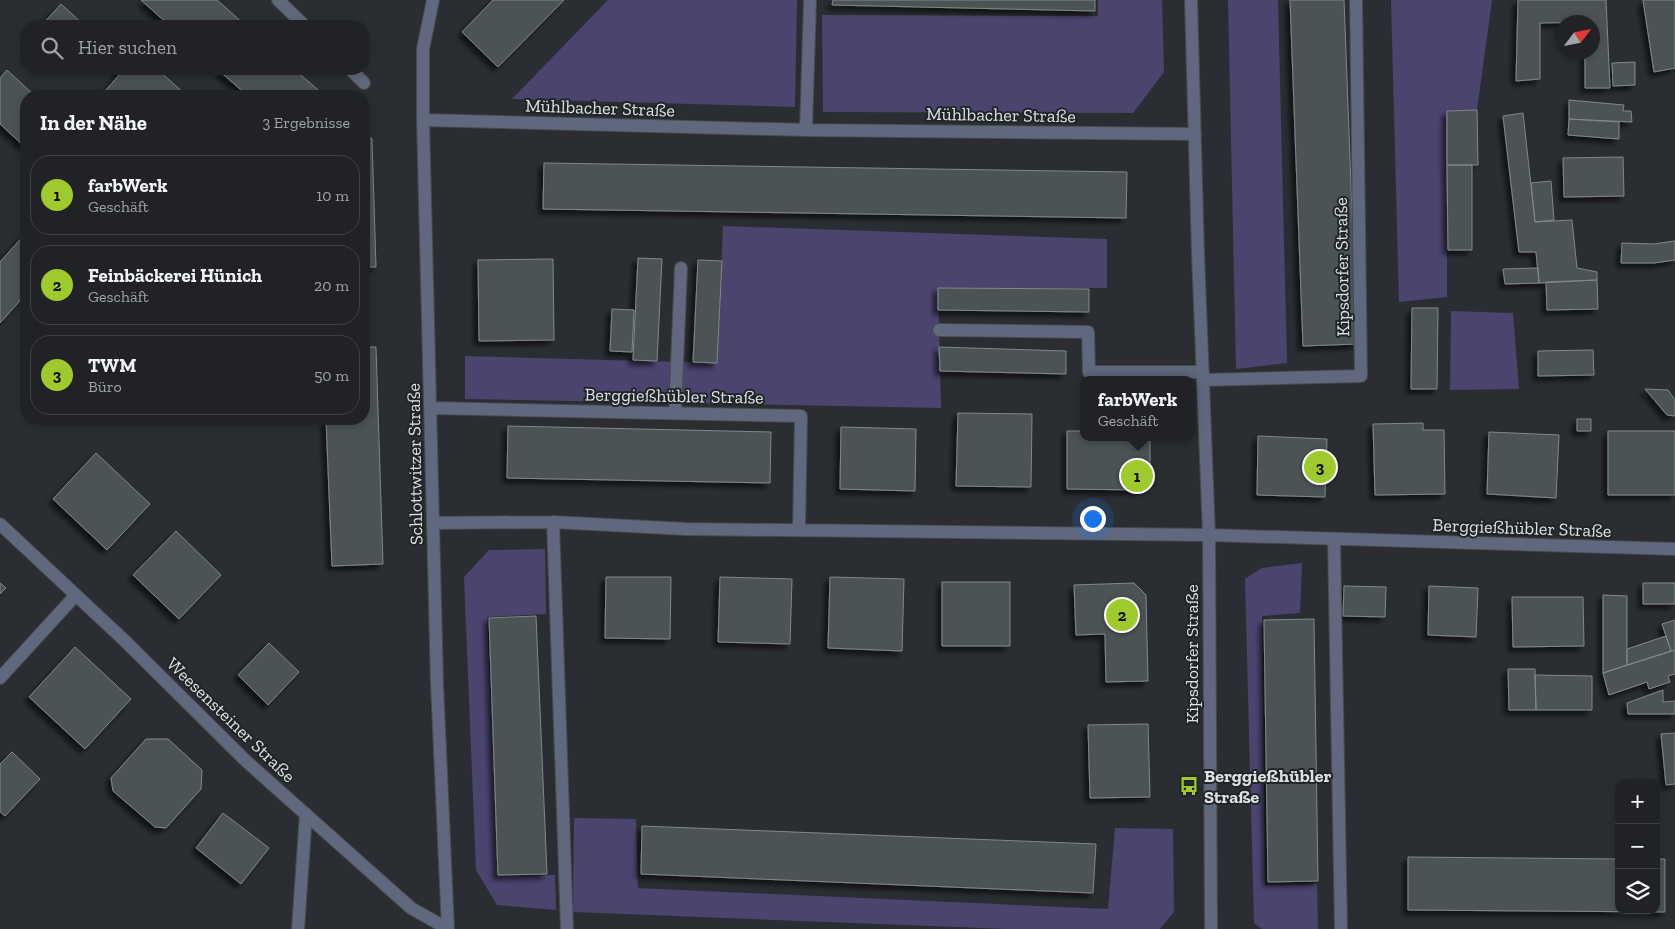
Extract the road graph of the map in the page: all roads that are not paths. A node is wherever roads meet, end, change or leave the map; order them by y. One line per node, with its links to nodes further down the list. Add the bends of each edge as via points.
1 (278, 0): 6 (street)
2 (433, 0): 9 (street, Schlottwitzer Straße, via 423,49)
3 (810, 0): 10 (street)
4 (1192, 0): 11 (street, Kipsdorfer Straße)
5 (1356, 0): 14 (street, Kipsdorfer Straße, via 1360,376)
6 (299, 20)
7 (356, 75): 8 (street)
8 (364, 83)
9 (423, 120): 10 (street, Mühlbacher Straße); 15 (street, Schlottwitzer Straße)
10 (806, 130): 11 (street, Mühlbacher Straße)
11 (1195, 134): 14 (street, Kipsdorfer Straße)
12 (680, 268): 16 (street)
13 (939, 330): 14 (street, via 1088,332 1089,372)
14 (1203, 376): 21 (street, Kipsdorfer Straße)
15 (431, 408): 16 (street, Berggießhübler Straße); 18 (street, Schlottwitzer Straße)
16 (675, 413): 20 (street, Berggießhübler Straße, via 801,416)
17 (554, 522): 18 (street, Berggießhübler Straße); 20 (street, Berggießhübler Straße, via 686,529); 29 (street)
18 (434, 523): 28 (street, Schlottwitzer Straße, via 437,684)
19 (0, 524): 24 (street, Weesensteiner Straße)
20 (799, 530): 21 (street, Berggießhübler Straße)
21 (1209, 535): 22 (street, Berggießhübler Straße); 30 (street, Kipsdorfer Straße)
22 (1334, 540): 23 (street, Berggießhübler Straße); 31 (street)
23 (1675, 549)
24 (75, 596): 25 (street); 26 (street, Weesensteiner Straße, via 246,761)
25 (0, 678)
26 (306, 814): 27 (street); 28 (street, Weesensteiner Straße, via 411,908)
27 (298, 929)
28 (448, 929)
29 (567, 929)
30 (1211, 929)
31 (1341, 929)

